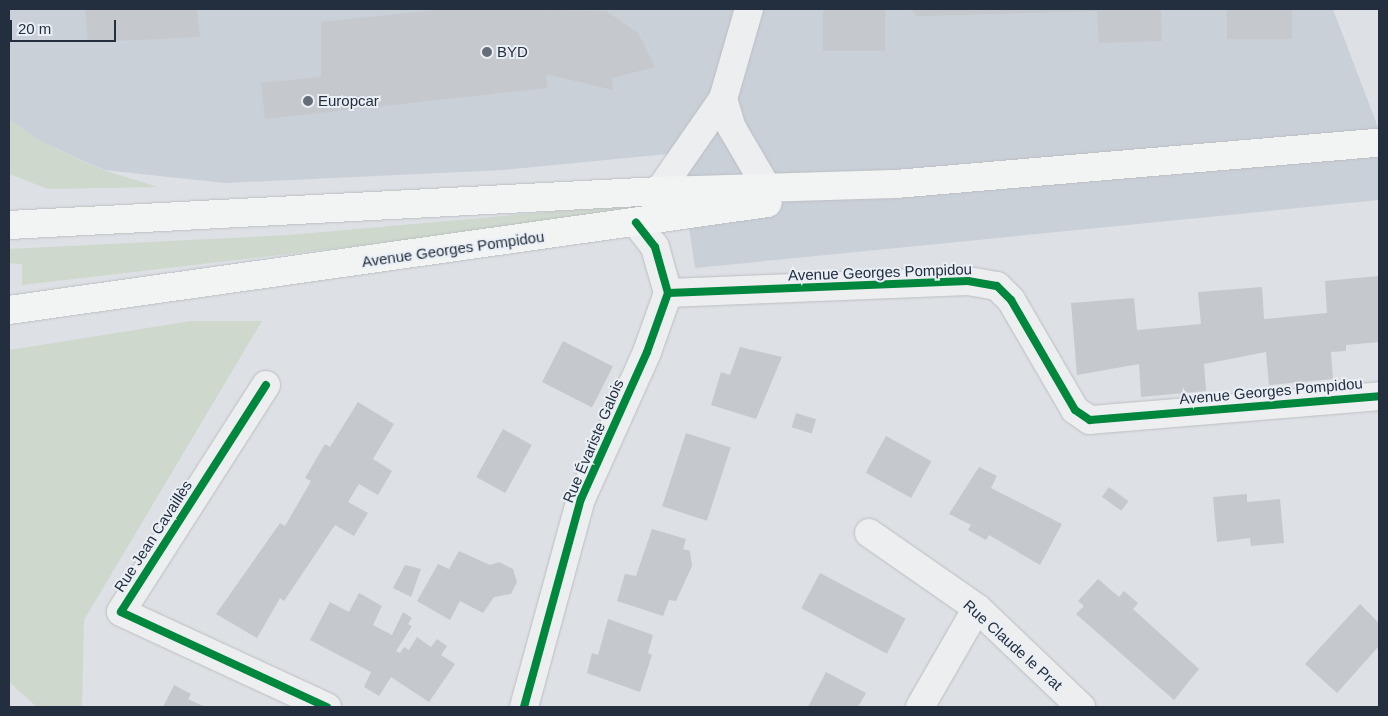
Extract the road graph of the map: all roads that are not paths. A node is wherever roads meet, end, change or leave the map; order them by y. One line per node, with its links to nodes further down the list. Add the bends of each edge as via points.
1 (742, 11): 2 (street)
2 (723, 98): 5 (street, via 732,128); 6 (street)
3 (1379, 143): 4 (main road, Avenue Georges Pompidou)
4 (896, 184): 5 (main road, Avenue Georges Pompidou); 7 (main road, Avenue Georges Pompidou)
5 (767, 188): 6 (main road, Avenue Georges Pompidou)
6 (660, 191): 8 (main road, Avenue Georges Pompidou)
7 (636, 222): 9 (street, via 655,247); 10 (main road, Avenue Georges Pompidou)
8 (9, 225)
9 (668, 293): 12 (street, Avenue Georges Pompidou, via 968,281 997,286 1011,300 1074,410 1090,420); 16 (street, Rue Évariste Galois, via 647,352 581,499)
10 (9, 310)
11 (266, 385): 15 (street, Rue Jean Cavaillès, via 121,612)
12 (1379, 396)
13 (869, 533): 14 (street, Rue Claude le Prat)
14 (977, 608): 17 (street); 18 (street, Rue Claude le Prat)
15 (327, 707)
16 (524, 707)
17 (920, 707)
18 (1081, 707)

